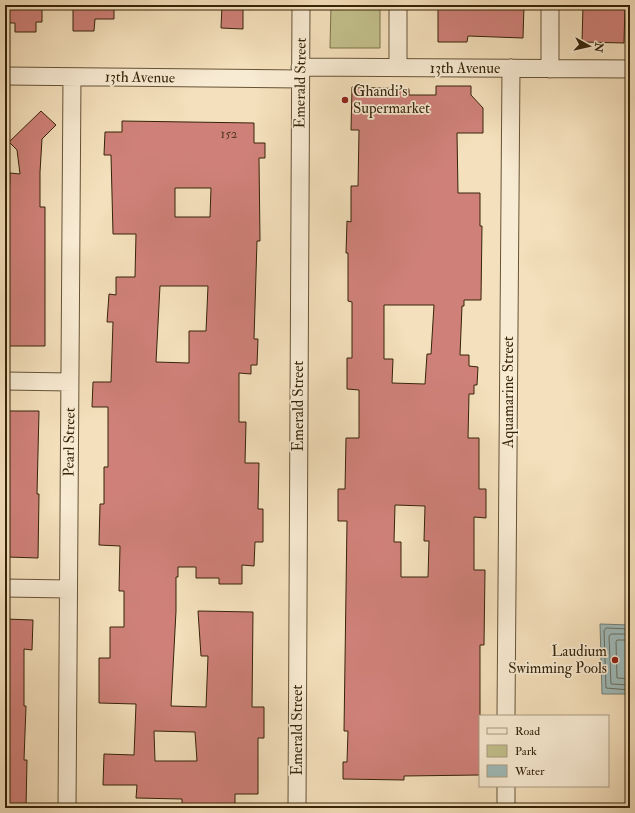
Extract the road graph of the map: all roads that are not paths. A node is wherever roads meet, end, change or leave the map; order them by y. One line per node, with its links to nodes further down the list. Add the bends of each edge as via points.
1 (301, 5): 8 (street, Emerald Street)
2 (398, 5): 4 (street)
3 (550, 5): 6 (street)
4 (398, 68): 5 (street, 13th Avenue); 8 (street, 13th Avenue)
5 (510, 68): 6 (street, 13th Avenue); 15 (street, Aquamarine Street)
6 (550, 69): 7 (street, 13th Avenue)
7 (630, 69)
8 (300, 73): 10 (street, 13th Avenue); 18 (street, Emerald Street)
9 (5, 76): 10 (street, 13th Avenue)
10 (72, 77): 12 (street, Pearl Street)
11 (5, 381): 12 (street)
12 (70, 382): 14 (street, Pearl Street)
13 (5, 588): 14 (street)
14 (68, 589): 17 (street, Pearl Street)
15 (506, 715)
16 (506, 787): 19 (street)
17 (67, 808)
18 (297, 808)
19 (506, 808)

